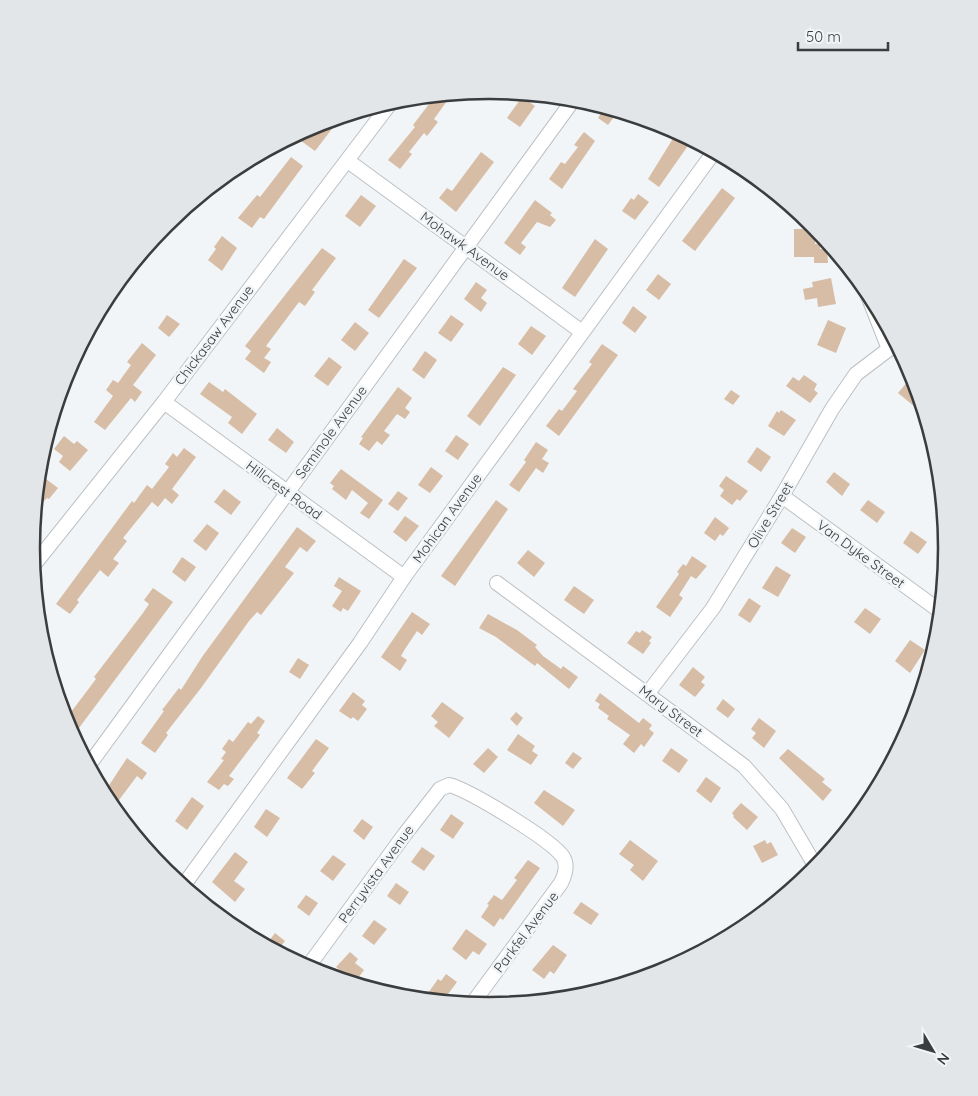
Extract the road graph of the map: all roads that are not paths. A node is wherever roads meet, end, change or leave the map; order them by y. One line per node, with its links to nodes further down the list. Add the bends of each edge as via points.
1 (569, 107): 5 (street, Seminole Avenue)
2 (384, 112): 4 (street, Chickasaw Avenue)
3 (710, 157): 6 (street, Mohican Avenue)
4 (348, 161): 5 (street, Mohawk Avenue); 8 (street, Chickasaw Avenue)
5 (466, 247): 6 (street, Mohawk Avenue); 9 (street, Seminole Avenue)
6 (582, 332): 12 (street, Mohican Avenue)
7 (892, 349): 10 (street, Olive Street, via 856,374)
8 (164, 402): 9 (street, Hillcrest Road); 11 (street, Chickasaw Avenue)
9 (287, 492): 12 (street, Hillcrest Road); 16 (street, Seminole Avenue)
10 (782, 496): 14 (street, Van Dyke Street); 15 (street, Olive Street, via 713,608)
11 (40, 557)
12 (404, 577): 19 (street, Mohican Avenue, via 360,643)
13 (497, 583): 15 (street, Mary Street)
14 (934, 607)
15 (648, 693): 18 (street, Mary Street, via 744,766 782,809)
16 (93, 759)
17 (449, 785): 20 (street, Perryvista Avenue, via 440,788); 21 (street, Parkfel Avenue, via 495,808 557,850 565,865 566,874 561,883)
18 (812, 859)
19 (187, 880)
20 (313, 961)
21 (477, 997)

